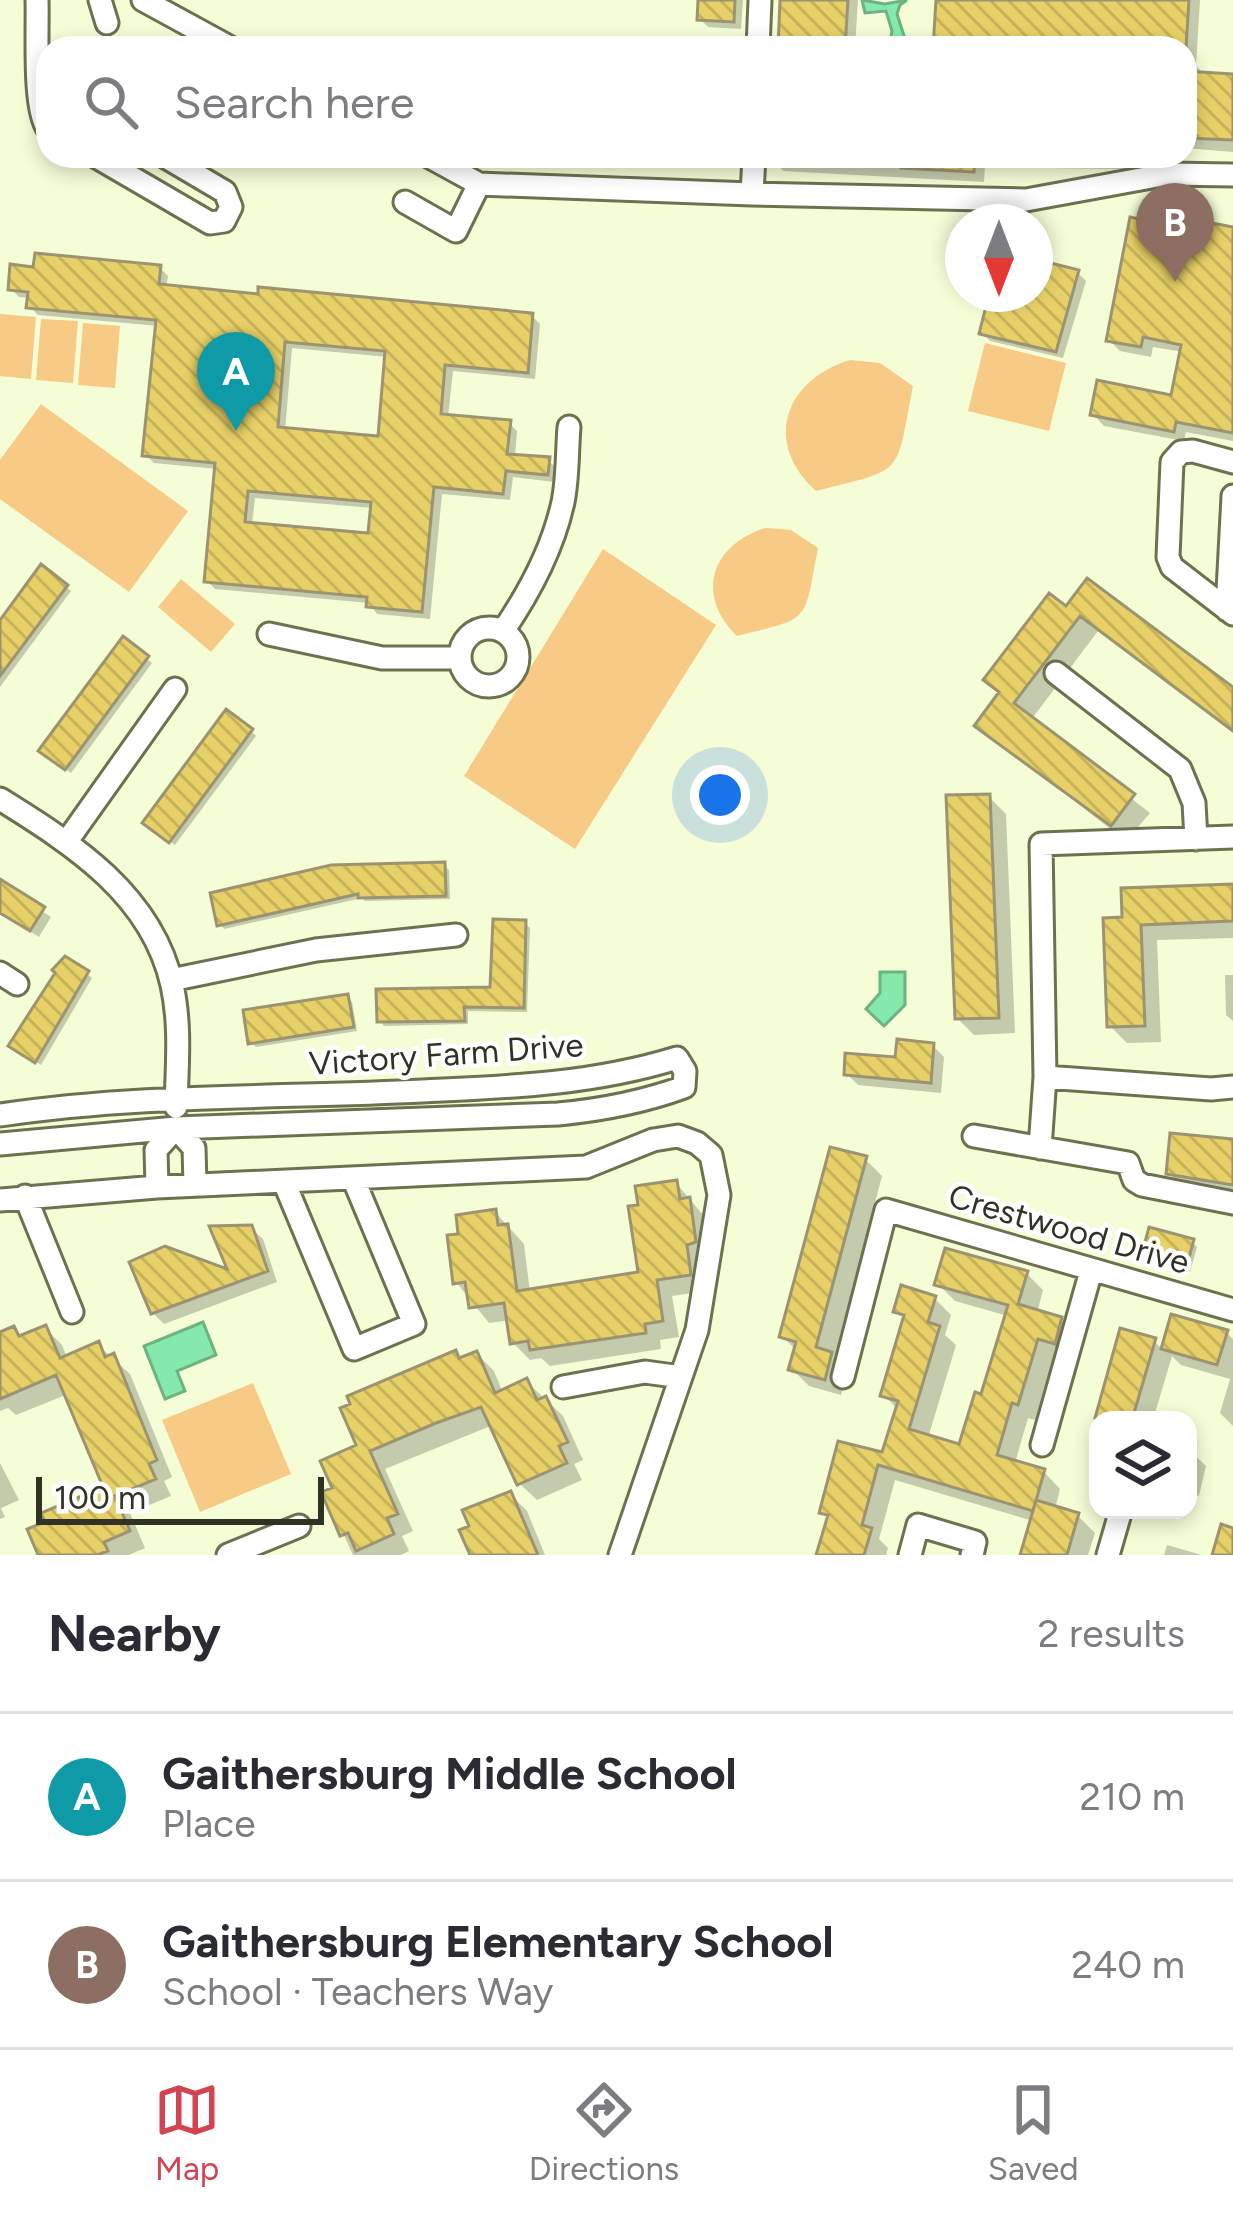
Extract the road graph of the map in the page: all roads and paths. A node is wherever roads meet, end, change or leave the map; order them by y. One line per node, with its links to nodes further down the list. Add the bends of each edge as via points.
1 (37, 0): 6 (street)
2 (100, 0): 5 (street)
3 (143, 0): 7 (street)
4 (760, 0): 8 (street)
5 (107, 23)
6 (40, 36)
7 (209, 36)
8 (758, 36)
9 (115, 168): 10 (street, via 210,224 224,221 231,207 225,192)
10 (184, 168)
11 (450, 168): 14 (street)
12 (753, 168): 15 (street)
13 (1233, 175): 15 (street, via 1168,174 1026,200)
14 (479, 184): 15 (street); 16 (street, via 456,231)
15 (752, 194)
16 (404, 202)
17 (569, 427): 21 (street, via 554,533)
18 (1233, 462): 20 (street, via 1181,452 1172,463 1168,533 1172,567)
19 (1232, 496): 20 (street)
20 (1230, 612)
21 (503, 631): 23 (street, via 470,635); 23 (street, via 519,653 505,682 477,684)
22 (268, 634): 23 (street, via 382,658)
23 (459, 658)
24 (1056, 673): 28 (street, via 1180,769 1194,803)
25 (175, 689): 29 (street)
26 (0, 799): 29 (street)
27 (1233, 838): 28 (street)
28 (1196, 839): 32 (street, via 1041,844)
29 (67, 841): 31 (street, via 112,879 148,925)
30 (456, 935): 31 (street, via 316,950)
31 (172, 980): 35 (street)
32 (1045, 1077): 34 (street); 41 (street)
33 (556, 1085): 35 (street, Victory Farm Drive); 36 (street); 36 (street, Victory Farm Drive, via 677,1058 686,1079 663,1095)
34 (1233, 1087)
35 (176, 1097): 37 (street, Victory Farm Drive); 38 (street)
36 (558, 1114): 38 (street, Victory Farm Drive)
37 (0, 1115)
38 (176, 1128): 40 (street, Victory Farm Drive); 44 (street, via 194,1148); 45 (street, via 157,1150)
39 (974, 1136): 41 (street)
40 (0, 1144)
41 (1040, 1148): 48 (street, via 1129,1163 1142,1185)
42 (352, 1178): 43 (street); 43 (street, via 414,1324 354,1348); 52 (street, via 586,1167 652,1140 697,1143 712,1155 719,1195 697,1330)
43 (284, 1182): 44 (street)
44 (195, 1185): 45 (street)
45 (157, 1187): 46 (street)
46 (25, 1196): 47 (street); 51 (street)
47 (0, 1200)
48 (1233, 1203)
49 (1091, 1271): 50 (street, Crestwood Drive); 53 (street, Crestwood Drive, via 886,1210); 55 (street)
50 (1233, 1310)
51 (72, 1312)
52 (681, 1377): 54 (street, via 645,1372); 59 (street)
53 (843, 1377)
54 (563, 1387)
55 (1042, 1445)
56 (1118, 1519): 62 (street)
57 (299, 1526): 58 (street)
58 (228, 1555)
59 (620, 1555)
60 (910, 1555): 61 (street, via 918,1525 976,1542)
61 (972, 1555)
62 (1108, 1555)

